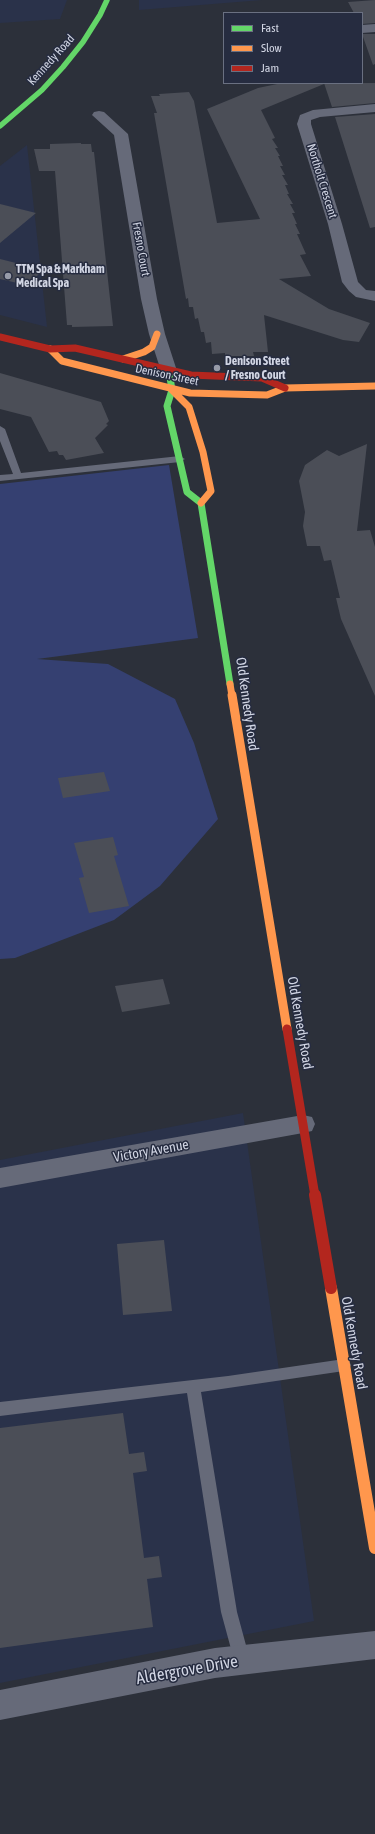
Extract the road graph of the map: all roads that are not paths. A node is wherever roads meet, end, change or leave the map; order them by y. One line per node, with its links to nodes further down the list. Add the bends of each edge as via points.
1 (106, 0): 6 (street, Kennedy Road, via 83,42 63,67 42,90)
2 (375, 28): 3 (street)
3 (363, 29)
4 (375, 108): 7 (street, Northolt Crescent, via 318,112 305,118 304,124 350,282 361,294)
5 (99, 115): 8 (street, Fresno Court, via 121,134)
6 (0, 126)
7 (375, 296)
8 (157, 334): 11 (street, via 152,347); 12 (street, Fresno Court)
9 (0, 338): 10 (street, Denison Street)
10 (50, 349): 11 (street, Denison Street, via 75,348); 15 (street, Denison Street, via 62,361)
11 (123, 359): 12 (street, Denison Street)
12 (169, 370): 14 (street, Denison Street, via 207,376 262,378); 15 (street, Fresno Court)
13 (375, 386): 14 (street, Denison Street)
14 (285, 388): 15 (street, Denison Street, via 267,394 202,394)
15 (172, 390): 17 (street, via 167,406); 20 (street, via 189,407 202,452 211,491)
16 (0, 429): 18 (lane)
17 (180, 459): 18 (lane); 20 (street, via 187,492)
18 (18, 476): 19 (lane)
19 (0, 478)
20 (201, 503): 21 (street, Old Kennedy Road)
21 (303, 1124): 22 (street, Victory Avenue); 23 (street, Old Kennedy Road)
22 (0, 1178)
23 (344, 1365): 24 (lane); 26 (street, Old Kennedy Road)
24 (193, 1386): 25 (lane); 28 (lane, via 229,1612)
25 (0, 1409)
26 (375, 1548)
27 (375, 1645): 28 (street, Aldergrove Drive)
28 (242, 1660): 29 (street, Aldergrove Drive)
29 (0, 1705)

